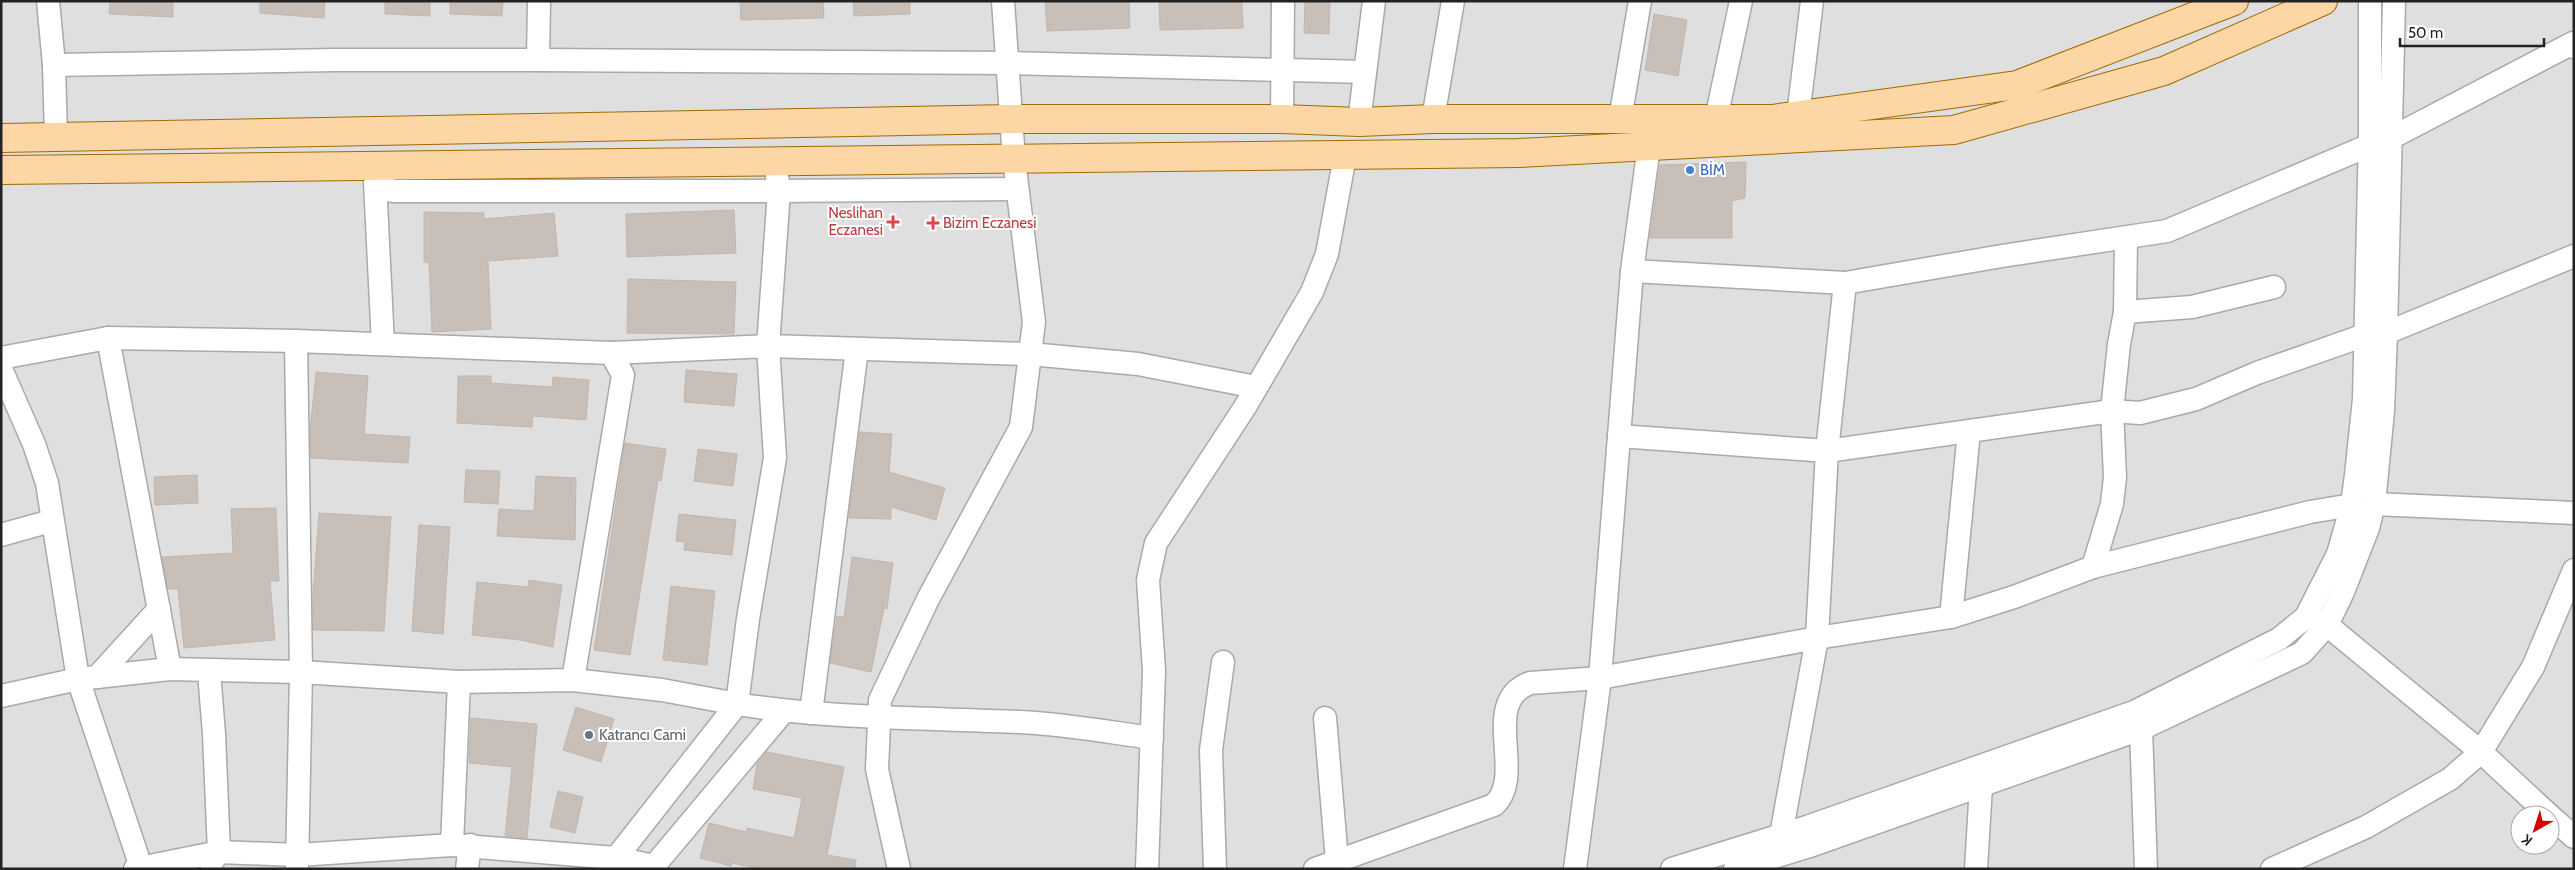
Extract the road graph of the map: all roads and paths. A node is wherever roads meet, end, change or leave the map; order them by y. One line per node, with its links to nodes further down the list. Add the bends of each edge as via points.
1 (48, 1): 17 (street)
2 (539, 1): 15 (street)
3 (1003, 1): 16 (street)
4 (1283, 1): 18 (street)
5 (1374, 1): 19 (street)
6 (1453, 1): 23 (street)
7 (1640, 1): 24 (street)
8 (1741, 1): 25 (street)
9 (1812, 1): 20 (street)
10 (2234, 1): 20 (main road, via 2017,86)
11 (2323, 1): 30 (main road, via 2164,71 1954,130)
12 (2370, 1): 29 (street)
13 (2394, 1): 29 (street)
14 (2573, 44): 29 (street)
15 (538, 60): 16 (street); 17 (street)
16 (1008, 63): 18 (street); 21 (street)
17 (54, 65): 27 (street)
18 (1282, 69): 19 (street); 22 (street)
19 (1365, 72): 26 (street)
20 (1798, 116): 25 (main road)
21 (1011, 119): 22 (main road); 27 (main road); 32 (street)
22 (1282, 119): 26 (main road)
23 (1433, 119): 24 (main road); 26 (main road)
24 (1620, 119): 25 (main road)
25 (1716, 119)
26 (1359, 122)
27 (56, 137): 28 (main road)
28 (1, 138)
29 (2379, 142): 37 (street, via 2167,231); 43 (street)
30 (1649, 146): 31 (main road, via 1519,153); 39 (street)
31 (1345, 156): 32 (main road); 53 (street, via 1327,254 1312,292)
32 (1014, 160): 33 (main road); 35 (street)
33 (776, 162): 34 (main road); 36 (street)
34 (1, 170)
35 (1017, 189): 36 (street); 50 (street, via 1034,322)
36 (779, 191): 46 (street, via 392,191 375,182); 47 (street)
37 (2126, 238): 40 (street); 42 (street)
38 (2574, 256): 43 (street)
39 (1632, 271): 40 (street); 56 (street)
40 (1845, 283): 57 (street)
41 (2274, 287): 42 (street, via 2192,307)
42 (2125, 312): 54 (street)
43 (2376, 334): 54 (street, via 2257,373 2196,399 2140,413); 58 (street, via 2383,411)
44 (108, 338): 45 (street); 51 (street); 64 (street)
45 (296, 341): 46 (street); 72 (street)
46 (383, 344): 49 (street)
47 (768, 346): 48 (street); 49 (street); 78 (street, via 775,458)
48 (857, 349): 50 (street); 80 (street)
49 (611, 353): 75 (street, via 623,375)
50 (1030, 354): 53 (street, via 1138,364); 82 (street, via 1021,427 928,599 880,700)
51 (1, 358)
52 (1, 369): 60 (street, via 34,444 47,484)
53 (1256, 387): 84 (street, via 1156,543 1148,580 1154,672)
54 (2112, 411): 55 (street); 62 (street, via 2115,477 2112,504)
55 (1969, 431): 57 (street); 65 (street)
56 (1619, 436): 57 (street); 74 (street)
57 (1828, 451): 68 (street)
58 (2363, 505): 59 (street); 62 (street, via 2310,512); 66 (street); 67 (street, via 2368,528)
59 (2574, 513)
60 (51, 521): 61 (street); 73 (street)
61 (1, 535)
62 (2093, 567): 65 (street)
63 (2574, 570): 85 (street, via 2534,668)
64 (160, 610): 70 (street); 73 (street)
65 (1951, 617): 68 (street)
66 (2306, 617): 67 (street); 91 (street, via 2279,639 2134,712)
67 (2327, 625): 83 (street, via 2302,653); 85 (street)
68 (1817, 638): 74 (street); 91 (street)
69 (1223, 662): 101 (street, via 1211,750)
70 (170, 669): 71 (street); 73 (street)
71 (208, 672): 72 (street); 93 (street, via 214,734)
72 (301, 672): 76 (street); 95 (street)
73 (87, 678): 77 (street); 96 (street)
74 (1600, 678): 94 (street, via 1530,683 1514,692 1506,707 1505,790 1494,805); 103 (street)
75 (573, 680): 76 (street); 78 (street, via 662,690)
76 (459, 682): 90 (street)
77 (1, 696)
78 (737, 704): 79 (street); 92 (street)
79 (784, 711): 80 (street); 97 (street)
80 (811, 714): 82 (street)
81 (1325, 718): 94 (street)
82 (880, 719): 84 (street, via 1023,722); 99 (street, via 877,769)
83 (2141, 729): 86 (street); 107 (street)
84 (1152, 738): 100 (street)
85 (2481, 752): 87 (street); 108 (street, via 2450,779 2366,827)
86 (1982, 786): 91 (street); 106 (street)
87 (2539, 805)
88 (2560, 825): 89 (street)
89 (2574, 838)
90 (461, 845): 92 (street); 95 (street); 98 (street)
91 (1778, 853): 104 (street); 105 (street)
92 (616, 858): 97 (street)
93 (214, 860): 95 (street); 96 (street)
94 (1337, 861): 102 (street)
95 (297, 862)
96 (138, 868)
97 (657, 868)
98 (467, 869)
99 (899, 869)
100 (1147, 869)
101 (1215, 869)
102 (1314, 869)
103 (1575, 869)
104 (1672, 869)
105 (1735, 869)
106 (1976, 869)
107 (2146, 869)
108 (2272, 869)

